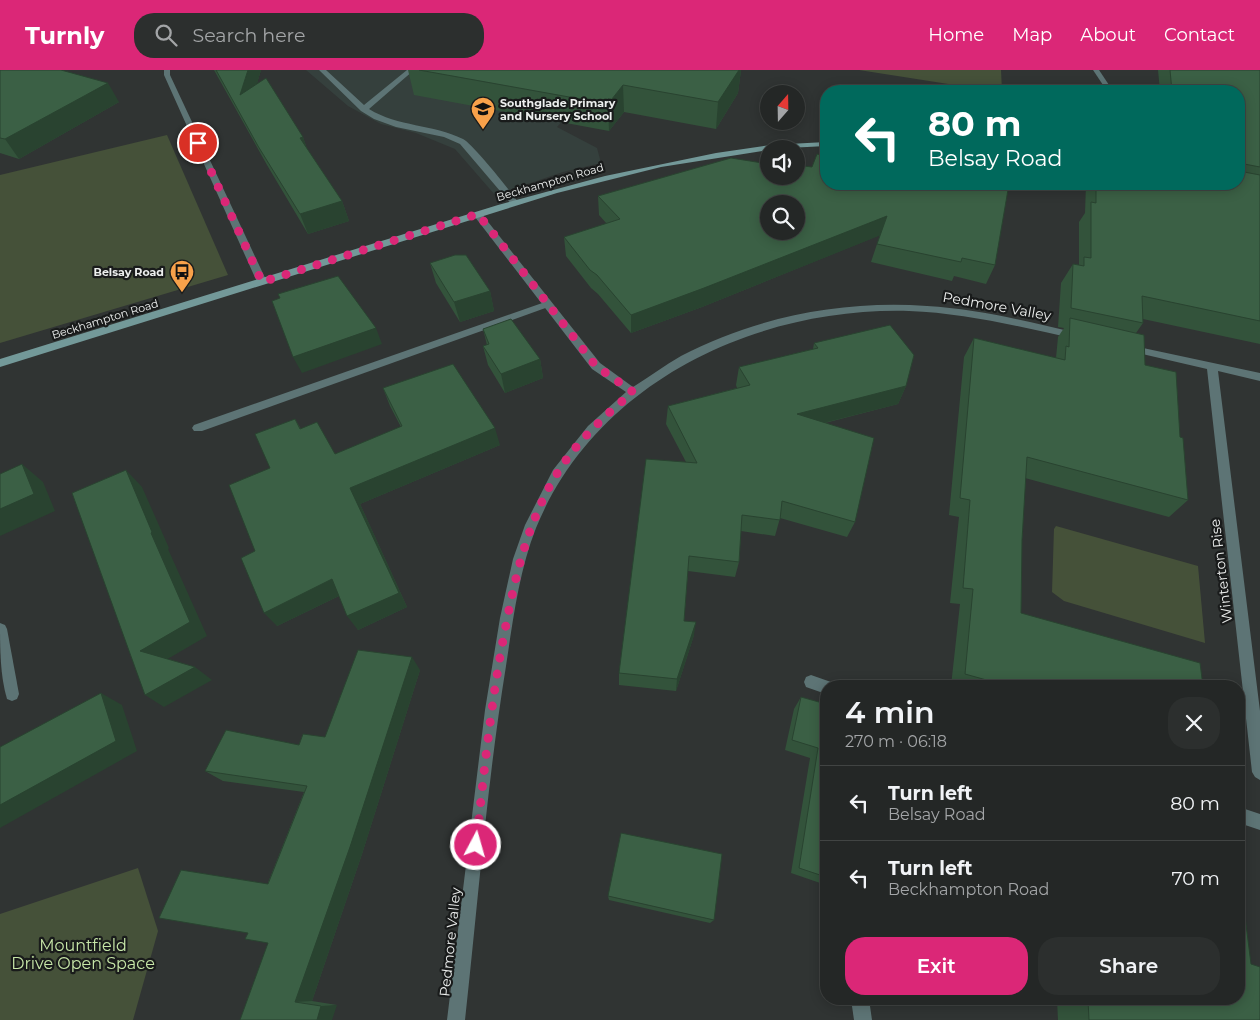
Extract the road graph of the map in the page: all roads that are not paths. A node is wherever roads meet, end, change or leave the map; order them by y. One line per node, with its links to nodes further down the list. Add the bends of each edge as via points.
1 (167, 70): 10 (street)
2 (322, 70): 6 (street)
3 (411, 70): 6 (street)
4 (1096, 70): 5 (street)
5 (1106, 85)
6 (364, 109): 8 (street, via 399,125 463,142)
7 (820, 144): 8 (street, Beckhampton Road, via 745,150 671,162)
8 (516, 203): 9 (street, Beckhampton Road)
9 (478, 214): 10 (street, Beckhampton Road); 11 (street)
10 (262, 282): 14 (street, Beckhampton Road)
11 (548, 304): 17 (street, via 596,366); 18 (street)
12 (1086, 338): 17 (street, Pedmore Valley, via 961,312 904,308 846,310 744,331 698,351)
13 (1115, 344): 15 (street)
14 (0, 363)
15 (1212, 366): 16 (street); 24 (street, Winterton Rise)
16 (1260, 377)
17 (633, 392): 28 (street, Pedmore Valley, via 600,420 572,452 553,481 531,524 514,580 494,689)
18 (198, 428)
19 (0, 628): 20 (street)
20 (3, 660): 23 (street)
21 (811, 682): 22 (street)
22 (820, 684)
23 (12, 694)
24 (1260, 772)
25 (1245, 817): 26 (street)
26 (1260, 822)
27 (861, 1005): 29 (street)
28 (456, 1020)
29 (862, 1020)

